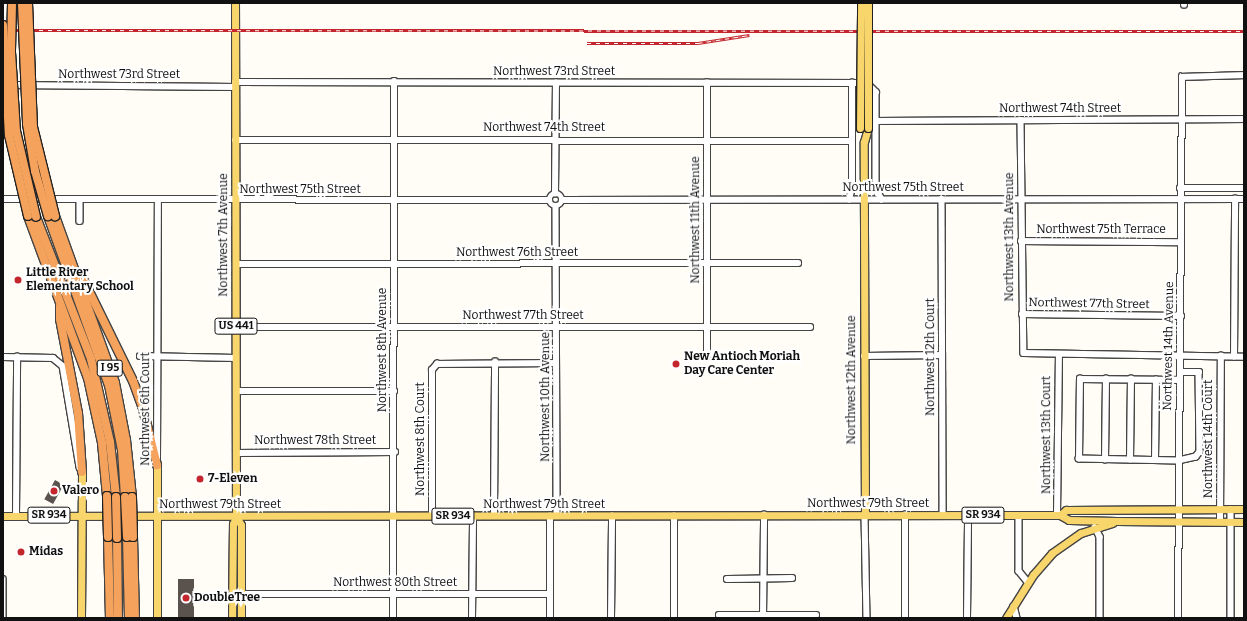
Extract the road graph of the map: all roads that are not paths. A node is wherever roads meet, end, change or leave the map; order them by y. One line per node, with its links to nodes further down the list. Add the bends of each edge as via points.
1 (12, 3): 46 (highway, bridge, via 16,131)
2 (22, 3): 45 (highway, bridge, via 27,124 35,171)
3 (28, 3): 45 (highway, I 95, bridge, via 33,127)
4 (235, 3): 14 (main road, Northwest 7th Avenue / US 441)
5 (860, 3): 19 (main road, Northwest 12th Avenue, bridge)
6 (868, 3): 19 (main road, Northwest 12th Avenue, bridge)
7 (3, 25): 46 (highway, I 95, bridge, via 9,135)
8 (1244, 74): 17 (street, Northwest 14th Avenue, via 1184,75)
9 (394, 82): 10 (street, Northwest 73rd Street); 14 (street, Northwest 73rd Street); 22 (street, Northwest 8th Avenue)
10 (556, 83): 11 (street, Northwest 73rd Street); 20 (street)
11 (707, 83): 12 (street, Northwest 73rd Street); 23 (street, Northwest 11th Avenue)
12 (852, 83): 18 (street, Northwest 73rd Street, via 872,86 876,92); 24 (street)
13 (3, 85): 14 (street, Northwest 73rd Street)
14 (235, 85): 21 (main road, Northwest 7th Avenue / US 441)
15 (1244, 119): 17 (street, Northwest 74th Street)
16 (1021, 120): 17 (street, Northwest 74th Street); 18 (street, Northwest 74th Street); 41 (street, Northwest 13th Avenue)
17 (1180, 120): 25 (street, Northwest 14th Avenue)
18 (877, 121): 40 (street, via 876,188)
19 (864, 128): 39 (main road, Northwest 12th Avenue)
20 (556, 138): 22 (street, Northwest 74th Street); 23 (street, Northwest 74th Street); 27 (street)
21 (235, 140): 22 (street, Northwest 74th Street); 42 (main road, Northwest 7th Avenue / US 441)
22 (394, 140): 43 (street, Northwest 8th Avenue)
23 (707, 140): 24 (street, Northwest 74th Street); 37 (street, Northwest 11th Avenue)
24 (852, 141): 38 (street, via 852,187)
25 (1180, 188): 26 (street); 31 (street, Northwest 14th Avenue)
26 (1244, 188)
27 (556, 194): 35 (street); 36 (street)
28 (3, 199): 29 (street, Northwest 75th Street)
29 (80, 199): 34 (street, Northwest 75th Street); 47 (street)
30 (942, 199): 40 (street, Northwest 75th Street); 41 (street, Northwest 75th Street); 64 (street, Northwest 12th Court)
31 (1180, 199): 32 (street, Northwest 75th Street); 41 (street, Northwest 75th Street); 49 (street, Northwest 14th Avenue)
32 (1235, 199): 33 (street, Northwest 75th Street); 71 (street)
33 (1244, 199)
34 (158, 200): 42 (street, Northwest 75th Street); 75 (street, Northwest 6th Court)
35 (550, 200): 43 (street, Northwest 75th Street); 44 (street)
36 (562, 200): 37 (street, Northwest 75th Street); 44 (street)
37 (707, 200): 38 (street, Northwest 75th Street); 52 (street, Northwest 11th Avenue)
38 (849, 200): 39 (street, Northwest 75th Street)
39 (864, 200): 40 (street, Northwest 75th Street); 67 (main road, Northwest 12th Avenue)
40 (882, 200)
41 (1021, 200): 48 (street, Northwest 13th Avenue)
42 (236, 201): 43 (street, Northwest 75th Street); 54 (main road, Northwest 7th Avenue / US 441)
43 (394, 201): 55 (street, Northwest 8th Avenue)
44 (556, 207): 51 (street, Northwest 10th Avenue)
45 (52, 216): 50 (highway, I 95); 94 (highway, via 109,385)
46 (32, 217): 56 (highway, I 95); 141 (highway, bridge, via 91,359 110,442 116,497)
47 (80, 221)
48 (1021, 241): 49 (street, Northwest 75th Terrace); 57 (street, Northwest 13th Avenue)
49 (1180, 242): 58 (street, Northwest 14th Avenue)
50 (66, 244): 92 (highway, via 133,381 143,409); 94 (highway, I 95, via 115,383 126,440)
51 (556, 263): 52 (street, Northwest 76th Street); 55 (street, Northwest 76th Street); 60 (street, Northwest 10th Avenue)
52 (707, 263): 53 (street, Northwest 76th Street); 61 (street, Northwest 11th Avenue)
53 (798, 263)
54 (236, 264): 55 (street, Northwest 76th Street); 63 (main road, Northwest 7th Avenue / US 441)
55 (394, 264): 59 (street, Northwest 8th Avenue)
56 (60, 303): 93 (highway, via 60,319 78,413); 140 (highway, I 95, bridge, via 78,348 95,408 107,496)
57 (1022, 314): 58 (street, Northwest 77th Street); 68 (street, Northwest 13th Avenue, via 1024,353)
58 (1181, 316): 69 (street, Northwest 14th Avenue)
59 (394, 327): 60 (street, Northwest 77th Street); 63 (street, Northwest 77th Street); 85 (street, Northwest 8th Avenue)
60 (557, 327): 61 (street, Northwest 77th Street); 78 (street, Northwest 10th Avenue)
61 (707, 327): 62 (street, Northwest 77th Street); 66 (street, Northwest 11th Avenue)
62 (810, 327)
63 (236, 328): 76 (main road, Northwest 7th Avenue / US 441)
64 (942, 355): 67 (street); 101 (street, Northwest 12th Court)
65 (140, 356): 75 (street)
66 (707, 356)
67 (864, 356): 100 (main road, Northwest 12th Avenue)
68 (1058, 356): 69 (street); 104 (street, Northwest 13th Court)
69 (1180, 356): 70 (street); 79 (street, Northwest 14th Avenue)
70 (1221, 356): 71 (street); 96 (street, Northwest 14th Court)
71 (1234, 356): 72 (street)
72 (1244, 356)
73 (3, 357): 74 (street)
74 (17, 357): 93 (street, via 53,358 63,366 75,452); 106 (street)
75 (158, 357): 76 (street); 92 (street, Northwest 6th Court)
76 (236, 358): 84 (main road, Northwest 7th Avenue / US 441)
77 (495, 362): 78 (street); 111 (street, Northwest 8th Court, via 436,364 432,370); 113 (street)
78 (556, 364): 114 (street, Northwest 10th Avenue)
79 (1180, 372): 83 (street, Northwest 14th Avenue); 91 (street, via 1199,372 1200,452 1196,457)
80 (1106, 379): 81 (street); 88 (street); 88 (street, via 1080,378 1079,459)
81 (1131, 379): 82 (street); 89 (street)
82 (1156, 380): 83 (street); 90 (street)
83 (1180, 380): 91 (street, Northwest 14th Avenue)
84 (236, 391): 85 (street); 86 (main road, Northwest 7th Avenue / US 441)
85 (394, 391): 87 (street, Northwest 8th Avenue)
86 (236, 452): 87 (street, Northwest 78th Street); 109 (main road, Northwest 7th Avenue / US 441)
87 (395, 452): 110 (street, Northwest 8th Avenue)
88 (1105, 460): 89 (street)
89 (1130, 460): 90 (street)
90 (1155, 460): 91 (street)
91 (1178, 461): 95 (street, Northwest 14th Avenue)
92 (156, 465): 108 (main road, Northwest 6th Court)
93 (82, 472): 107 (main road)
94 (129, 497): 124 (highway, I 95, bridge)
95 (1179, 509): 96 (main road, Northwest 79th Street / SR 934); 104 (main road, Northwest 79th Street / SR 934, via 1066,510); 119 (street, Northwest 14th Avenue)
96 (1220, 509): 97 (main road, Northwest 79th Street / SR 934); 120 (street, Northwest 14th Court)
97 (1231, 509): 98 (main road, Northwest 79th Street / SR 934); 121 (street)
98 (1244, 509)
99 (764, 515): 100 (main road, Northwest 79th Street / SR 934); 116 (main road, Northwest 79th Street / SR 934); 126 (street)
100 (865, 515): 117 (main road, Northwest 79th Street / SR 934); 152 (street, Northwest 12th Avenue)
101 (943, 515): 102 (main road, Northwest 79th Street / SR 934); 117 (main road, Northwest 79th Street / SR 934)
102 (968, 515): 103 (main road, Northwest 79th Street / SR 934); 154 (street)
103 (1019, 515): 104 (main road, Northwest 79th Street / SR 934); 129 (street, via 1019,571)
104 (1059, 515): 118 (main road, Northwest 79th Street, via 1069,520)
105 (3, 516): 106 (main road, Northwest 79th Street / SR 934)
106 (16, 516): 107 (main road, Northwest 79th Street / SR 934)
107 (81, 516): 108 (main road, Northwest 79th Street / SR 934); 139 (main road)
108 (157, 516): 109 (main road, Northwest 79th Street / SR 934); 144 (main road, Northwest 6th Court)
109 (236, 516): 110 (main road, Northwest 79th Street / SR 934); 130 (main road, Northwest 7th Avenue / US 441, via 241,525); 145 (main road, Northwest 7th Avenue / US 441, via 233,524)
110 (394, 516): 111 (main road, Northwest 79th Street / SR 934); 131 (street, Northwest 8th Avenue)
111 (432, 516): 112 (main road, Northwest 79th Street / SR 934)
112 (472, 516): 113 (main road, Northwest 79th Street / SR 934); 132 (street)
113 (494, 516): 114 (main road, Northwest 79th Street / SR 934)
114 (553, 516): 115 (main road, Northwest 79th Street / SR 934); 133 (street, Northwest 10th Avenue)
115 (612, 516): 116 (main road, Northwest 79th Street / SR 934); 150 (street)
116 (674, 516): 151 (street)
117 (905, 516): 153 (street)
118 (1117, 521): 119 (main road, Northwest 79th Street); 123 (main road)
119 (1179, 522): 120 (main road, Northwest 79th Street); 158 (street, Northwest 14th Avenue)
120 (1220, 522): 121 (main road, Northwest 79th Street)
121 (1231, 522): 122 (main road, Northwest 79th Street); 159 (street)
122 (1244, 522)
123 (1095, 527): 129 (main road, via 1057,548); 157 (street, via 1100,536)
124 (130, 537): 142 (highway); 143 (highway, I 95)
125 (727, 578): 126 (street)
126 (764, 578): 127 (street); 137 (street)
127 (792, 578)
128 (3, 579): 138 (street)
129 (1028, 582): 134 (main road)
130 (241, 594): 131 (street, Northwest 80th Street); 146 (main road, Northwest 7th Avenue / US 441)
131 (393, 594): 132 (street, Northwest 80th Street); 147 (street, Northwest 8th Avenue)
132 (472, 594): 133 (street, Northwest 80th Street); 148 (street)
133 (550, 594): 149 (street, Northwest 10th Avenue)
134 (1014, 606): 155 (main road); 156 (street)
135 (718, 614): 137 (street)
136 (816, 615): 137 (street)
137 (763, 616)
138 (3, 618)
139 (81, 618)
140 (110, 618)
141 (118, 618)
142 (128, 618)
143 (135, 618)
144 (157, 618)
145 (232, 618)
146 (241, 618)
147 (393, 618)
148 (472, 618)
149 (550, 618)
150 (611, 618)
151 (674, 618)
152 (867, 618)
153 (905, 618)
154 (967, 618)
155 (1006, 618)
156 (1017, 618)
157 (1100, 618)
158 (1178, 618)
159 (1231, 618)

